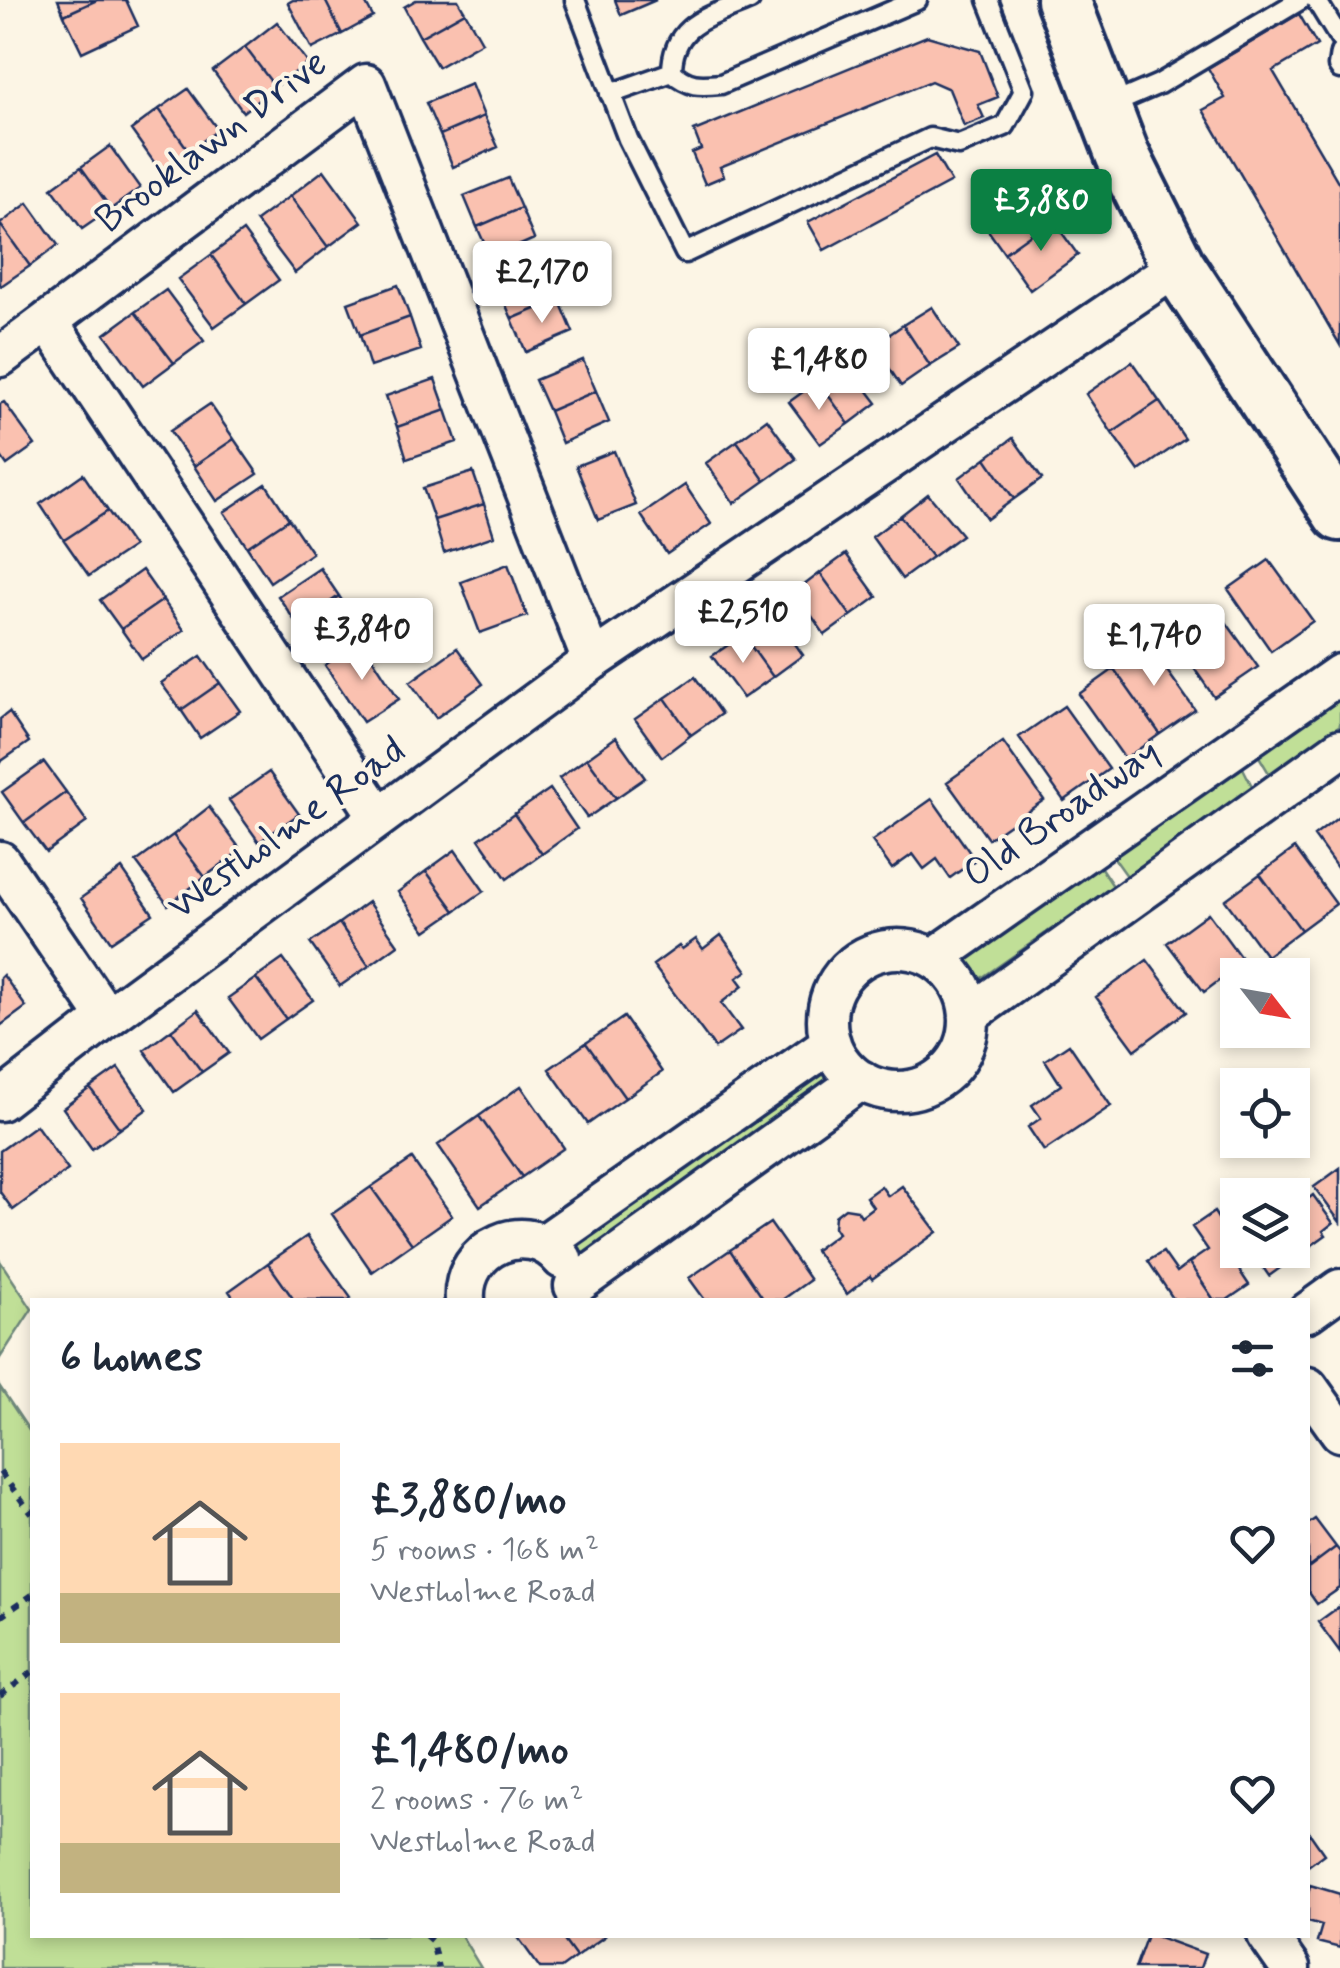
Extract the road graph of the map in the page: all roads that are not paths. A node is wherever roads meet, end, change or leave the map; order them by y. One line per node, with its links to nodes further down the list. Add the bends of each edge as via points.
1 (575, 0): 12 (lane)
2 (750, 0): 11 (lane, via 682,34 672,52)
3 (917, 0): 11 (lane, via 721,84 699,86)
4 (988, 0): 12 (lane, via 1024,91 1006,126 959,145 930,138 685,253)
5 (1063, 0): 13 (main road)
6 (1300, 0): 13 (lane, via 1159,84)
7 (1316, 0): 8 (lane)
8 (1340, 39)
9 (1340, 52): 10 (lane)
10 (1340, 69)
11 (672, 72): 12 (lane)
12 (610, 94)
13 (1103, 108): 14 (main road)
14 (1178, 266): 17 (main road); 18 (street, Westholme Road)
15 (48, 321): 16 (street, Brooklawn Drive); 18 (street, Brooklawn Drive, via 366,84); 21 (street)
16 (0, 357)
17 (1340, 514)
18 (592, 662): 21 (street, Westholme Road)
19 (1340, 674): 23 (street, Old Broadway)
20 (1340, 749): 24 (street)
21 (379, 817): 25 (street, Westholme Road)
22 (0, 861): 25 (street)
23 (934, 958): 24 (street, via 957,980); 26 (street, via 906,949 860,960 831,996)
24 (969, 1015): 27 (street, via 956,1062 938,1079 891,1091)
25 (107, 1018): 28 (street, Westholme Road)
26 (831, 1042): 27 (street); 29 (street)
27 (861, 1080): 31 (street)
28 (0, 1101)
29 (544, 1244): 31 (street, via 567,1265); 32 (street, via 507,1240 490,1247 476,1259)
30 (1340, 1289): 33 (street)
31 (574, 1293)
32 (461, 1298)
33 (1310, 1311)
34 (1310, 1390): 35 (street)
35 (1340, 1432)
36 (1268, 1938): 37 (street)
37 (1290, 1968)

